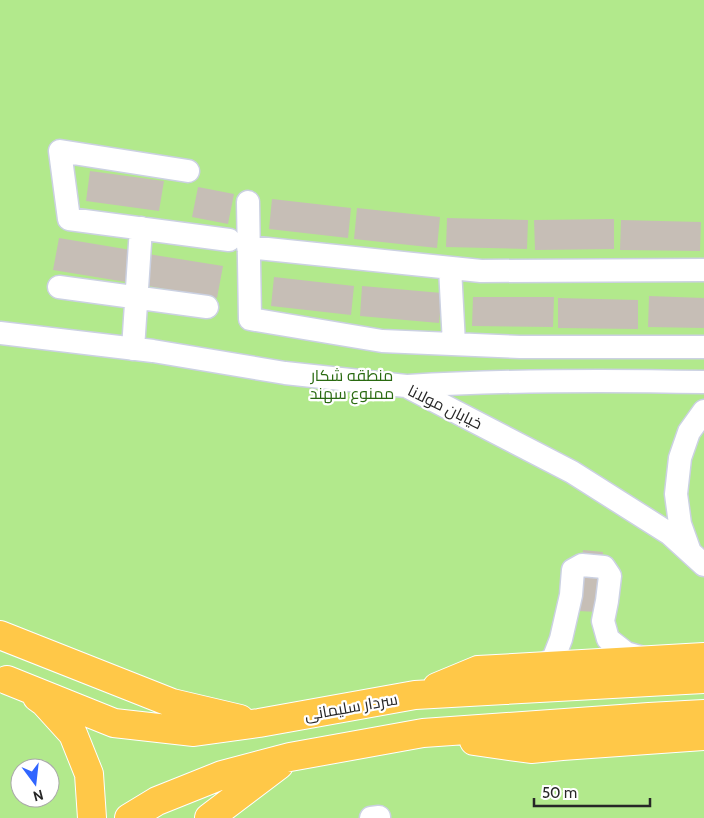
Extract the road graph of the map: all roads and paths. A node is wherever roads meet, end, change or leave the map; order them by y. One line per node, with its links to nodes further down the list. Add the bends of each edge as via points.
1 (188, 171): 3 (street, via 60,151 69,219)
2 (248, 202): 4 (street)
3 (142, 228): 4 (street); 8 (street)
4 (239, 243): 5 (street); 11 (street, via 250,318 382,341)
5 (450, 268): 6 (street, via 481,271); 11 (street)
6 (704, 270)
7 (59, 287): 8 (street)
8 (136, 298): 9 (street); 13 (street)
9 (207, 307)
10 (0, 333): 13 (street, خیابان مولانا)
11 (454, 344): 12 (street)
12 (704, 346)
13 (132, 349): 15 (street, خیابان مولانا, via 284,373)
14 (704, 382): 15 (street)
15 (406, 386): 17 (street, خیابان مولانا, via 572,472 670,534)
16 (704, 411): 17 (street, via 689,432 680,458 676,494 680,524)
17 (697, 559)
18 (0, 635): 26 (main road, via 172,704)
19 (704, 657): 20 (main road)
20 (650, 660): 21 (main road); 21 (street, via 626,653 608,639 603,621 610,576 604,567 582,565 573,570 561,639 554,657); 22 (main road)
21 (543, 666): 24 (main road, via 478,670)
22 (699, 676): 24 (main road, سردار سلیمانی)
23 (4, 679): 26 (main road, سردار سلیمانی, via 114,723 194,732); 30 (main road, via 44,702 73,734 89,774)
24 (415, 696): 26 (main road, سردار سلیمانی)
25 (704, 714): 27 (main road)
26 (259, 723)
27 (423, 733): 28 (main road, via 531,749); 29 (main road)
28 (704, 736)
29 (290, 757): 31 (main road, via 222,775 157,801); 32 (main road)
30 (92, 818)
31 (129, 818)
32 (208, 818)
33 (371, 818): 34 (street)
34 (379, 818)

